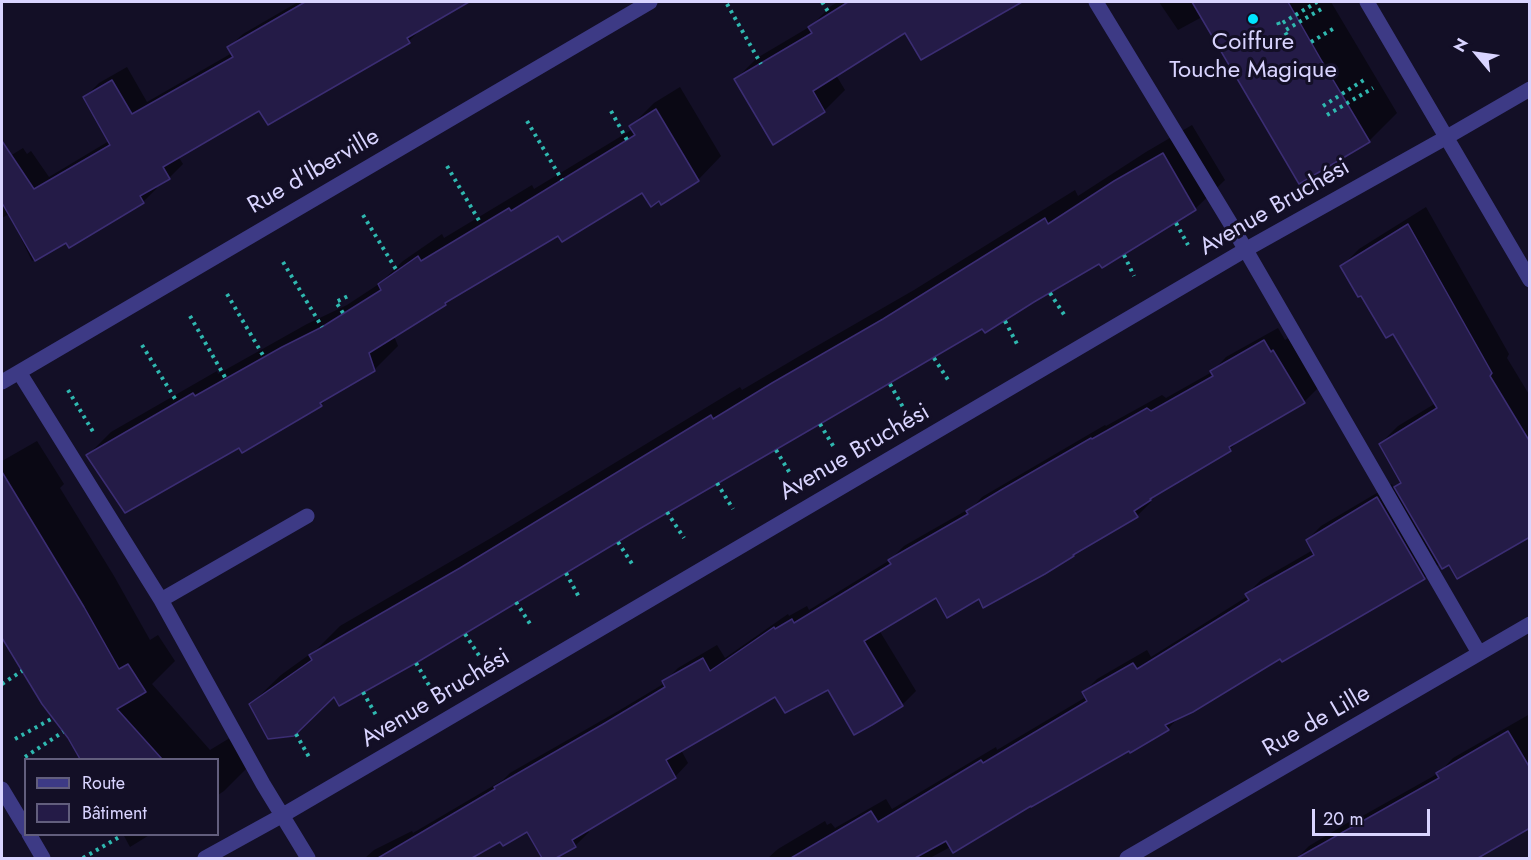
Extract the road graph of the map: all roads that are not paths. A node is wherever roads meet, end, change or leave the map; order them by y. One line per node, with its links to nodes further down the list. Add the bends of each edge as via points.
1 (650, 2): 8 (street, Rue d'Iberville)
2 (1096, 2): 6 (street)
3 (1367, 2): 5 (street)
4 (1530, 89): 5 (street, Avenue Bruchési)
5 (1447, 137): 6 (street, Avenue Bruchési); 7 (street)
6 (1245, 250): 13 (street); 15 (street, Avenue Bruchési)
7 (1530, 280)
8 (19, 372): 9 (street, Rue d'Iberville); 11 (street)
9 (2, 382)
10 (307, 516): 11 (street)
11 (161, 600): 15 (street)
12 (1530, 624): 13 (street, Rue de Lille)
13 (1479, 653): 21 (street, Rue de Lille)
14 (2, 789): 16 (street)
15 (283, 815): 19 (street, Avenue Bruchési); 20 (street)
16 (24, 826)
17 (29, 836): 18 (street)
18 (43, 858)
19 (205, 858)
20 (308, 858)
21 (1127, 858)

